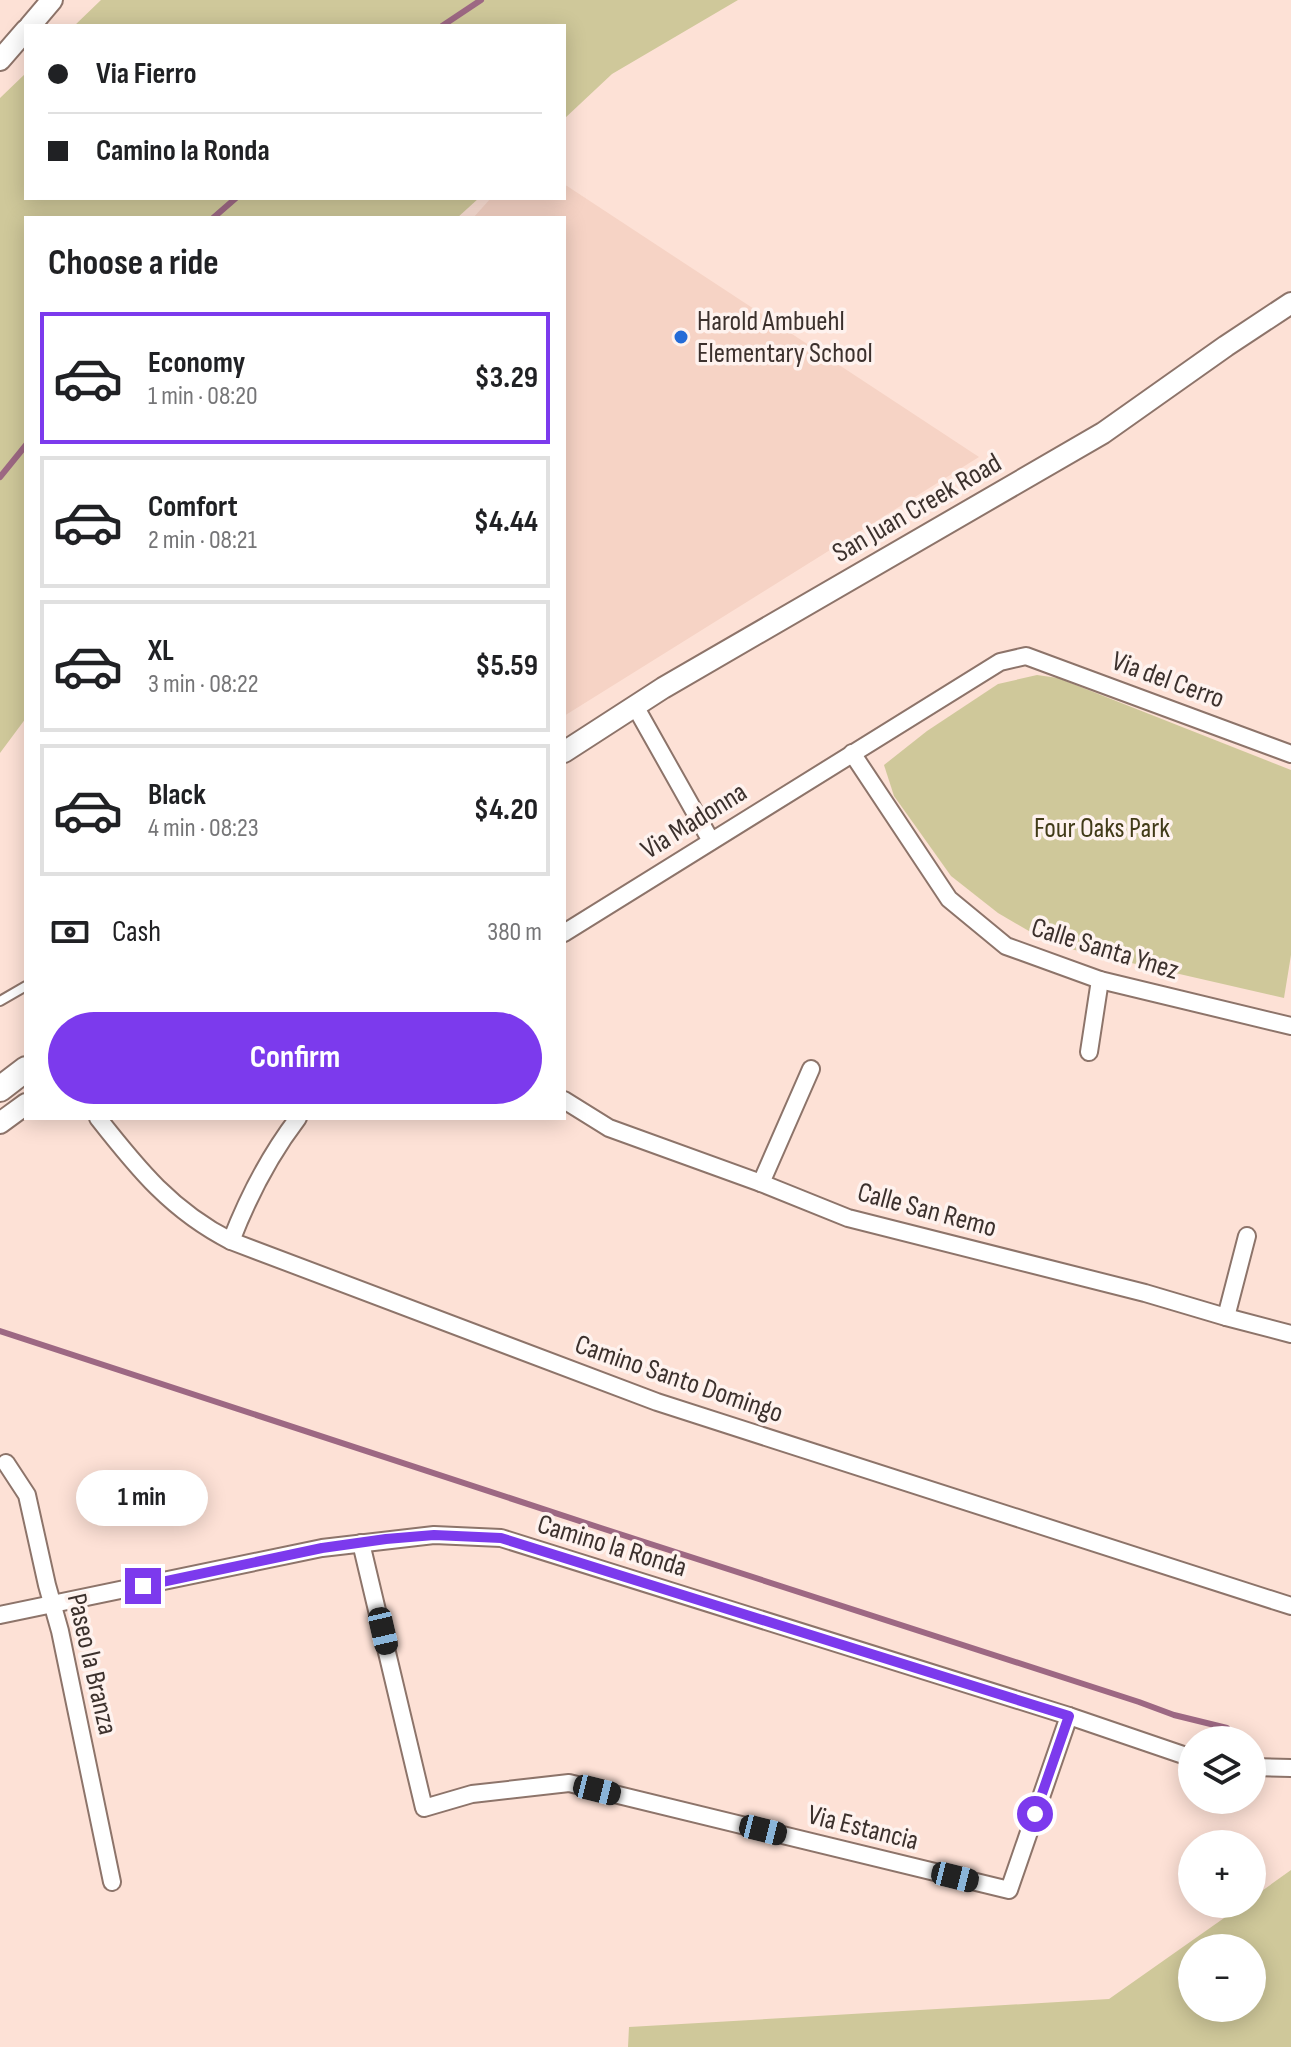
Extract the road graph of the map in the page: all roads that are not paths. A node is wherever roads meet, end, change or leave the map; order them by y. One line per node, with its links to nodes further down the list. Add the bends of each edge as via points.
1 (52, 0): 2 (street)
2 (31, 24)
3 (24, 33): 4 (street)
4 (0, 60)
5 (1291, 303): 7 (street, San Juan Creek Road, via 1103,433)
6 (1026, 656): 9 (street, Via Madonna, via 1000,662); 10 (street, Via del Cerro)
7 (635, 706): 8 (street, San Juan Creek Road); 11 (street)
8 (566, 751)
9 (852, 753): 11 (street, Via Madonna); 13 (street, Calle Santa Ynez, via 949,899 1006,946)
10 (1291, 754)
11 (711, 841): 12 (street, Via Madonna)
12 (566, 932)
13 (1100, 980): 16 (street, Calle Santa Ynez); 17 (street)
14 (24, 987): 15 (lane)
15 (0, 1001)
16 (1291, 1026)
17 (1089, 1052)
18 (811, 1069): 26 (street)
19 (24, 1071): 20 (main road)
20 (0, 1089)
21 (566, 1101): 26 (street, Calle San Remo, via 609,1128)
22 (24, 1105): 25 (street)
23 (100, 1120): 28 (street, Camino Santo Domingo, via 165,1196)
24 (297, 1120): 28 (street, via 267,1162)
25 (0, 1123)
26 (761, 1183): 29 (street, Calle San Remo, via 848,1218)
27 (1247, 1236): 29 (street)
28 (231, 1241): 34 (street, Camino Santo Domingo, via 657,1402)
29 (1226, 1317): 30 (street, Calle San Remo)
30 (1291, 1334)
31 (6, 1463): 33 (street, Paseo la Branza, via 27,1495)
32 (361, 1543): 33 (street, Camino la Ronda); 36 (street, Camino la Ronda, via 434,1535 501,1538); 36 (street, Via Estancia, via 424,1808 472,1794 569,1783 1009,1890)
33 (53, 1605): 35 (street, Camino la Ronda); 40 (street, Paseo la Branza)
34 (1291, 1606)
35 (0, 1615)
36 (1069, 1716): 37 (street, Camino la Ronda)
37 (1178, 1753)
38 (1266, 1767): 39 (street)
39 (1291, 1768)
40 (112, 1882)

